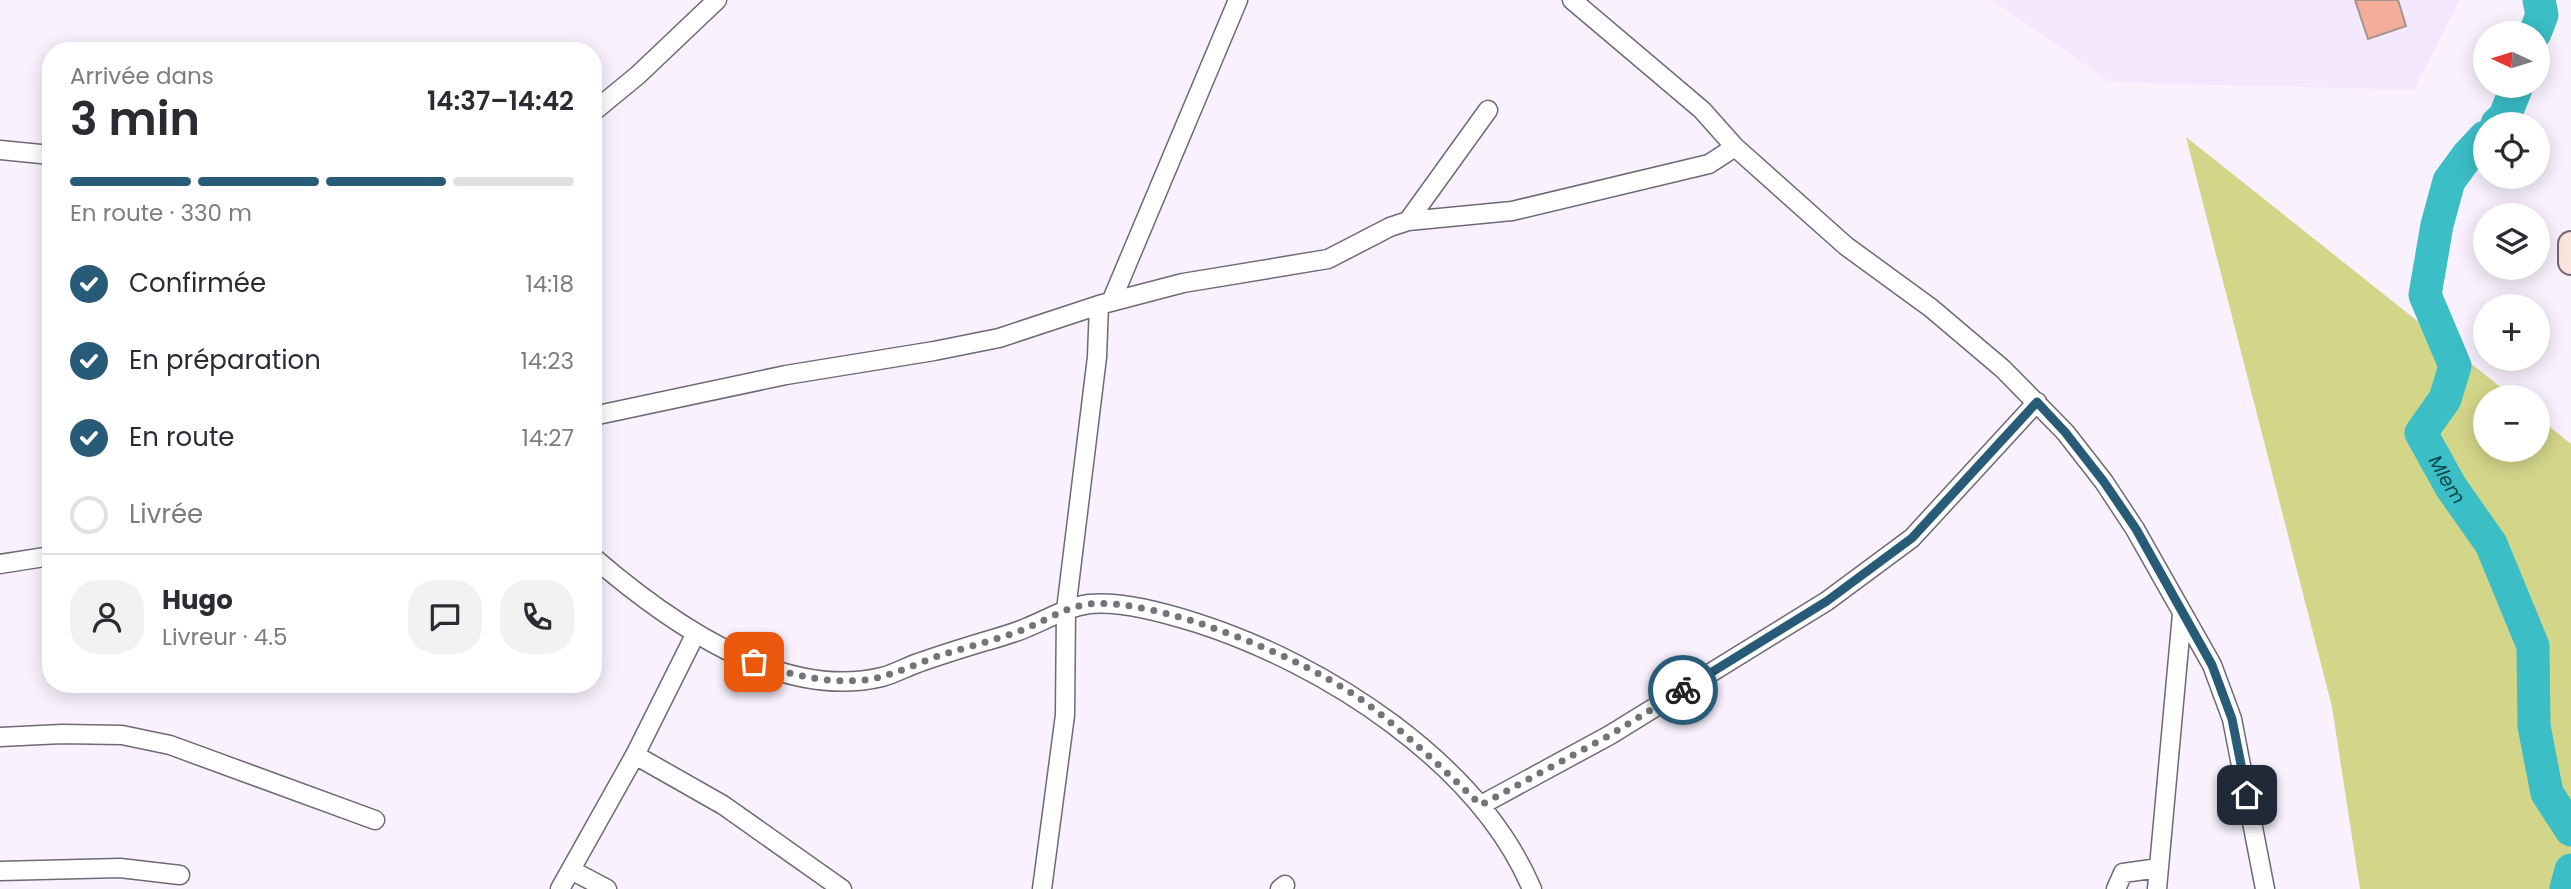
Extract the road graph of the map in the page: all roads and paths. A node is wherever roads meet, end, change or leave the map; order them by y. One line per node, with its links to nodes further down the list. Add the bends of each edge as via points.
1 (717, 0): 4 (street)
2 (1238, 0): 12 (street)
3 (1572, 0): 6 (street, via 1702,110)
4 (602, 105)
5 (1488, 110): 9 (street)
6 (1735, 147): 9 (street, via 1709,164 1513,211); 13 (street, via 1846,246 1931,308)
7 (0, 150): 8 (street)
8 (42, 154)
9 (1408, 222): 12 (street, via 1328,259 1183,283)
10 (2571, 244): 11 (main road)
11 (2571, 262)
12 (1105, 303): 14 (street, via 999,338 786,375); 18 (street)
13 (2037, 402): 19 (street, via 2104,482 2136,529); 23 (street, via 1912,538 1827,601 1610,735)
14 (602, 414)
15 (42, 557): 16 (street)
16 (0, 564)
17 (602, 564): 20 (street)
18 (1066, 610): 20 (street, via 1025,629 882,677 845,680 806,678 773,669); 23 (street, via 1090,604 1137,607 1253,643 1364,702); 32 (street, via 1065,715)
19 (2182, 614): 25 (street); 36 (street, via 2212,665 2232,719)
20 (695, 635): 22 (street)
21 (0, 737): 24 (street, via 122,735 170,745)
22 (635, 755): 27 (street); 31 (street, via 723,805)
23 (1481, 805): 33 (street, via 1521,864)
24 (375, 820)
25 (2158, 869): 34 (street, via 2123,873); 35 (street)
26 (0, 871): 28 (street, via 120,868)
27 (573, 871): 29 (street); 30 (street)
28 (180, 875)
29 (561, 889)
30 (607, 889)
31 (842, 889)
32 (1042, 889)
33 (1532, 889)
34 (2116, 889)
35 (2157, 889)
36 (2265, 889)

